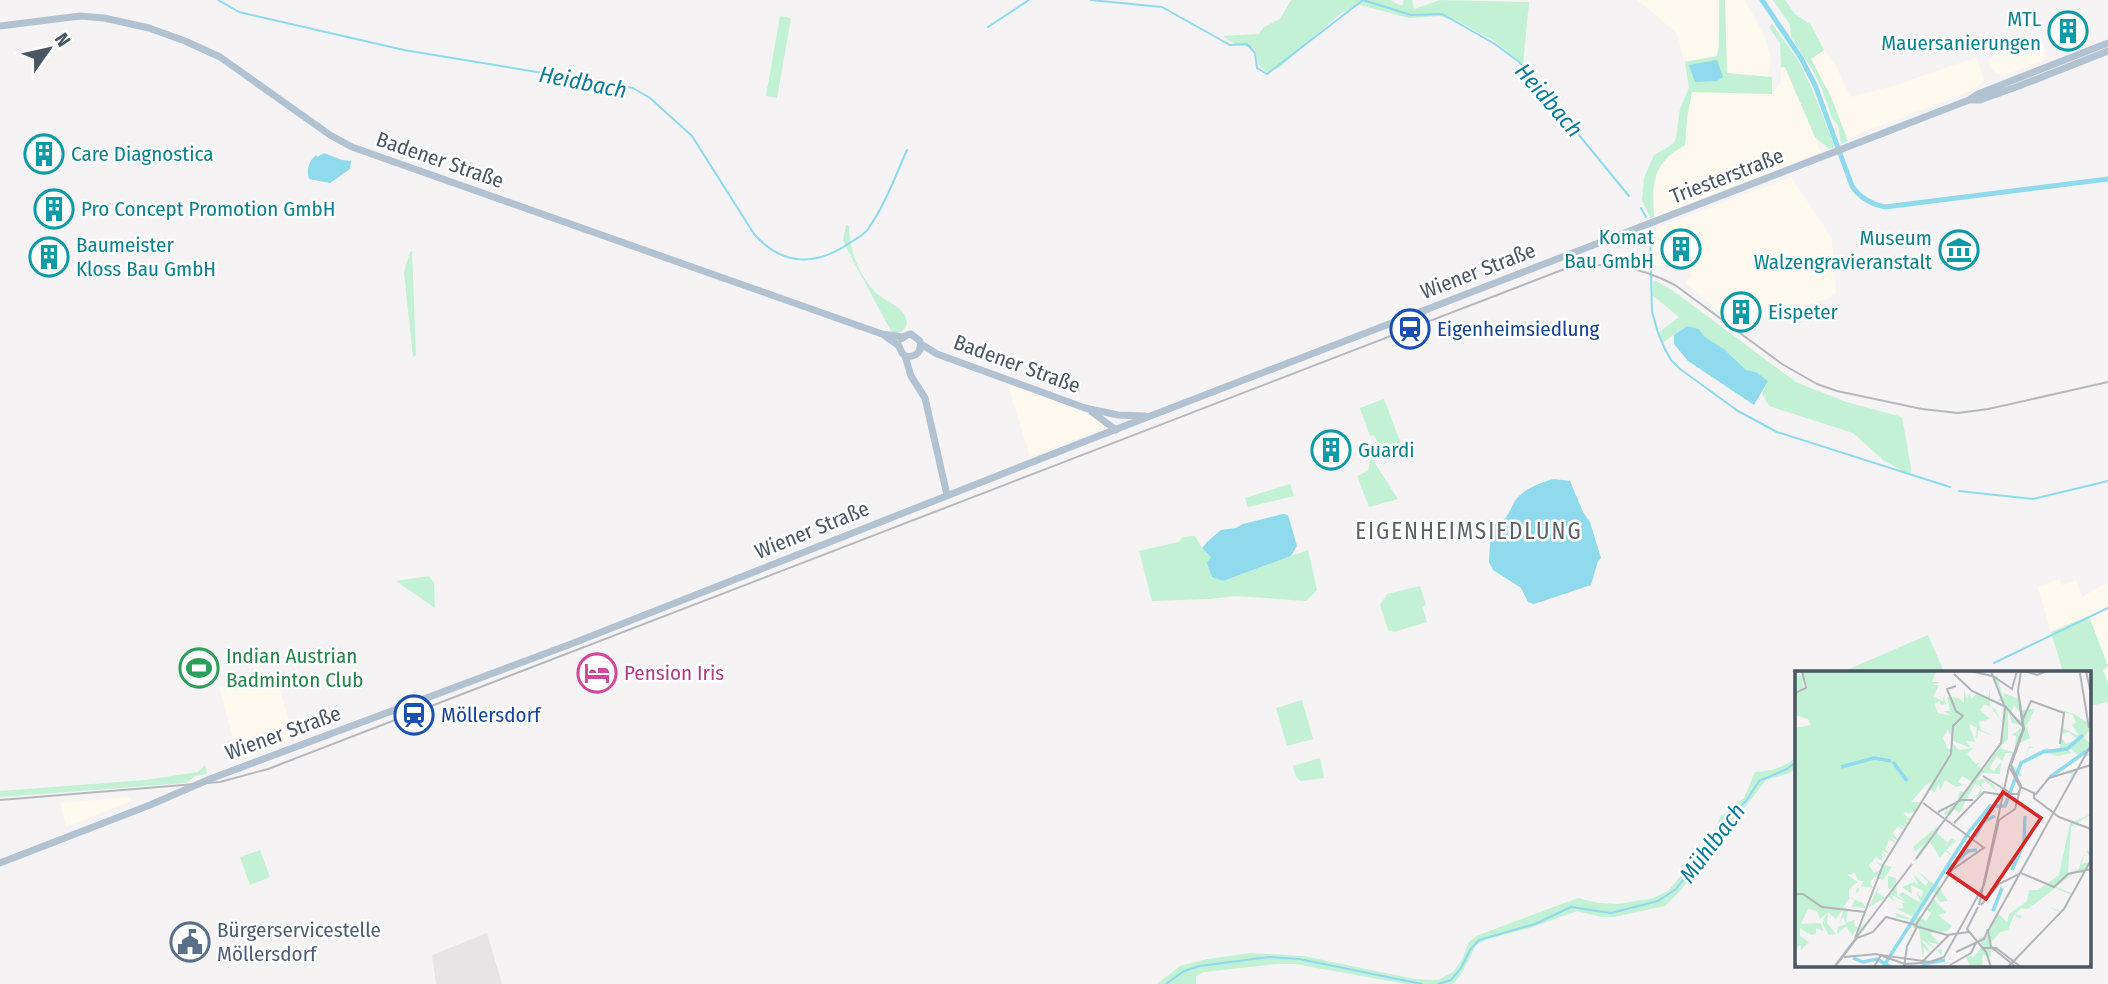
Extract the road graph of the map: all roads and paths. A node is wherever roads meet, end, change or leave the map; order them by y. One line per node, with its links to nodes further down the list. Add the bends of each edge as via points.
1 (0, 26): 6 (main road, Badener Straße, via 80,16 149,28 220,57 352,147)
2 (2108, 43): 4 (main road)
3 (2108, 51): 4 (main road, via 1980,100)
4 (1969, 100): 5 (main road, Triesterstraße)
5 (1637, 229): 15 (main road, Wiener Straße)
6 (882, 334): 7 (main road, Badener Straße); 9 (main road, Badener Straße)
7 (902, 337): 8 (main road, via 915,336); 9 (main road)
8 (921, 344): 10 (main road, Badener Straße); 11 (main road)
9 (899, 346): 12 (main road)
10 (937, 354): 11 (main road, Badener Straße); 14 (main road, Badener Straße)
11 (916, 355): 12 (main road); 13 (main road)
12 (905, 356): 13 (main road)
13 (911, 376): 17 (main road, via 925,398)
14 (1085, 408): 15 (main road); 16 (main road)
15 (1152, 416): 16 (main road, Wiener Straße)
16 (1116, 430): 17 (main road, Wiener Straße)
17 (947, 495): 18 (main road, Wiener Straße)
18 (0, 863)

